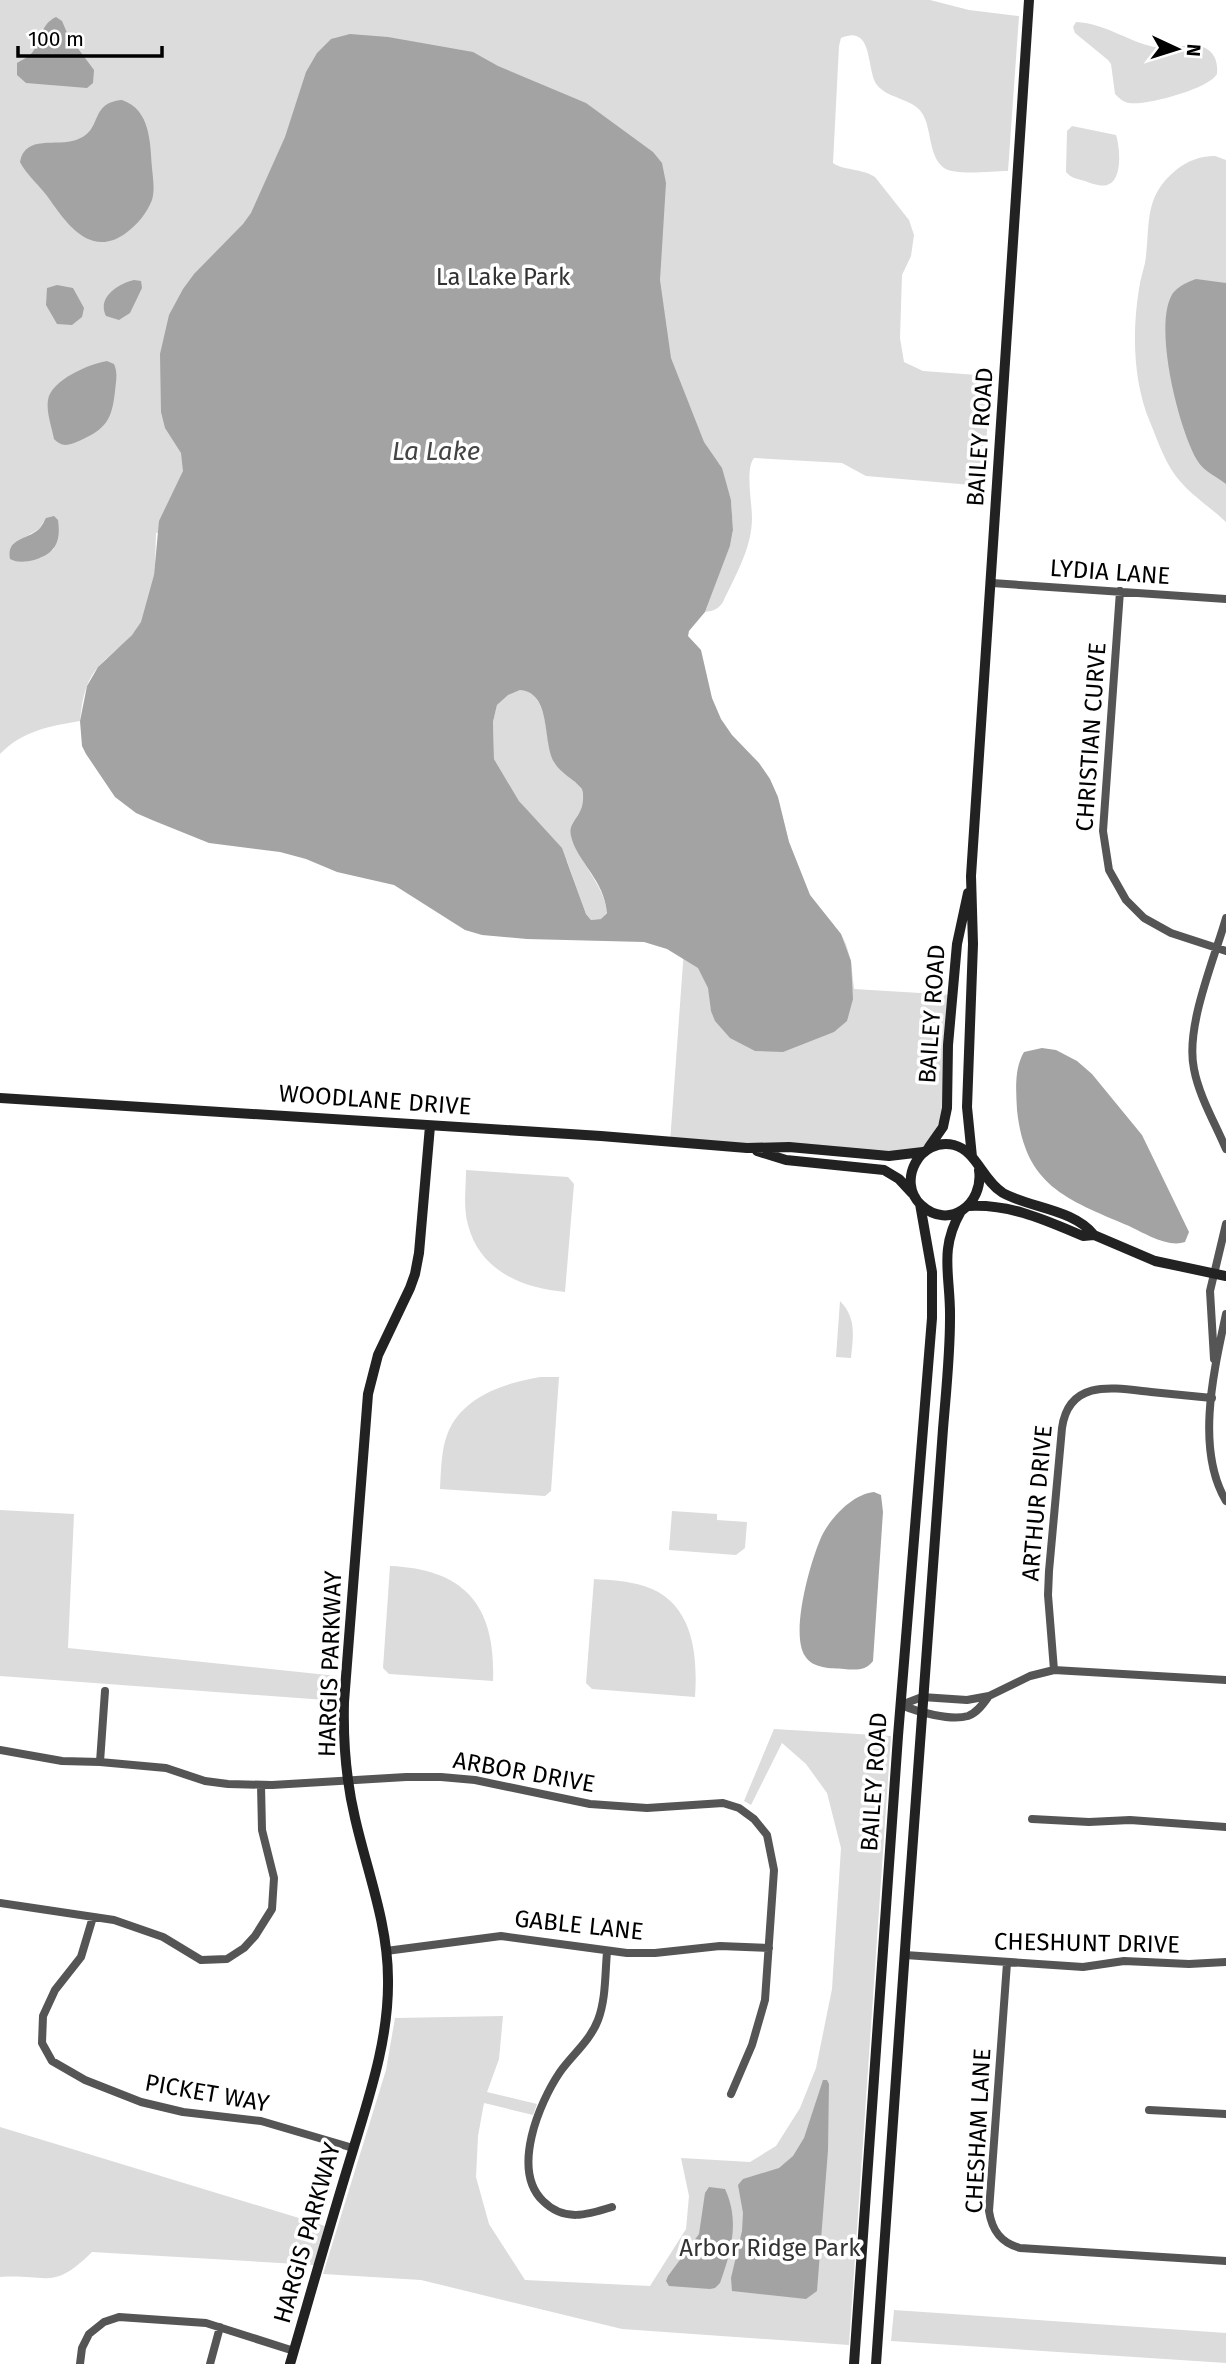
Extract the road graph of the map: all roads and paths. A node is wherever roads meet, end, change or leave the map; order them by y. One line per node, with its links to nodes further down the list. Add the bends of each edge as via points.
1 (1029, 0): 2 (main road, BAILEY ROAD)
2 (992, 583): 3 (street, LYDIA LANE); 5 (main road, BAILEY ROAD)
3 (1120, 592): 4 (street, LYDIA LANE); 7 (street, CHRISTIAN CURVE, via 1103,831 1109,870 1126,900 1144,918 1171,933)
4 (1226, 599)
5 (971, 876): 12 (main road, BAILEY ROAD, via 957,944 946,1116 940,1133); 13 (main road, BAILEY ROAD, via 967,1107)
6 (1226, 918): 7 (street)
7 (1222, 949): 11 (street, via 1195,1023 1192,1052 1198,1084)
8 (0, 1098): 9 (main road, WOODLANE DRIVE)
9 (430, 1126): 10 (main road, WOODLANE DRIVE); 34 (main road, HARGIS PARKWAY, via 415,1274 377,1355 368,1394 344,1702)
10 (747, 1148): 12 (main road, WOODLANE DRIVE, via 888,1156); 15 (main road, WOODLANE DRIVE, via 786,1160 884,1170)
11 (1226, 1149)
12 (925, 1151): 13 (main road, via 954,1146); 15 (main road, via 911,1175)
13 (972, 1157): 14 (main road)
14 (979, 1170): 16 (main road, via 979,1189); 18 (main road, via 999,1191 1070,1218)
15 (919, 1202): 16 (main road, via 935,1213); 30 (main road, BAILEY ROAD, via 930,1261 932,1318)
16 (965, 1209): 18 (main road, via 986,1205 1018,1210 1083,1236); 29 (main road, BAILEY ROAD, via 949,1233 947,1251 948,1367)
17 (1226, 1224): 19 (street)
18 (1094, 1235): 19 (main road, via 1155,1261)
19 (1213, 1274): 20 (main road); 22 (street, via 1210,1303)
20 (1226, 1276)
21 (1226, 1314): 22 (street)
22 (1215, 1365): 23 (street)
23 (1213, 1398): 24 (street, via 1209,1455); 25 (street, ARTHUR DRIVE, via 1102,1388 1080,1395 1067,1409 1048,1572)
24 (1226, 1502)
25 (1054, 1670): 26 (street); 28 (street)
26 (1226, 1680)
27 (105, 1691): 33 (street)
28 (989, 1696): 29 (street, via 967,1700); 31 (street, via 969,1716)
29 (922, 1697): 30 (street); 31 (main road, BAILEY ROAD)
30 (901, 1705): 31 (street); 57 (main road, BAILEY ROAD)
31 (921, 1714): 43 (main road, BAILEY ROAD)
32 (0, 1751): 33 (street, ARBOR DRIVE)
33 (100, 1762): 35 (street, ARBOR DRIVE, via 166,1768 205,1781)
34 (348, 1781): 35 (street, ARBOR DRIVE); 40 (street, ARBOR DRIVE, via 440,1777 590,1804 647,1808 732,1805 754,1819 770,1844 774,1870); 41 (main road, HARGIS PARKWAY)
35 (261, 1785): 39 (street, via 262,1830 274,1898 267,1919 236,1955 201,1960 144,1929)
36 (1031, 1819): 37 (street)
37 (1226, 1827)
38 (0, 1903): 39 (street)
39 (93, 1917): 49 (street, PICKET WAY, via 81,1957 55,1990 43,2016 42,2043 52,2062 141,2102 261,2121)
40 (769, 1948): 42 (street, GABLE LANE); 46 (street, ARBOR DRIVE, via 765,2000)
41 (386, 1951): 42 (street, GABLE LANE, via 501,1936); 49 (main road, HARGIS PARKWAY, via 384,2039)
42 (607, 1952): 50 (street, via 599,2017 551,2087 536,2125 528,2166 537,2195 552,2209 575,2217)
43 (905, 1955): 45 (street, CHESHUNT DRIVE); 58 (main road, BAILEY ROAD)
44 (1226, 1962): 45 (street, CHESHUNT DRIVE, via 1124,1961 1083,1967)
45 (1007, 1963): 51 (street, CHESHAM LANE, via 989,2211 995,2230 1020,2248)
46 (731, 2094)
47 (1149, 2110): 48 (street)
48 (1226, 2114)
49 (353, 2148): 53 (main road, HARGIS PARKWAY)
50 (612, 2207)
51 (1226, 2261)
52 (220, 2327): 53 (street); 54 (street, via 192,2321 113,2318 87,2337); 55 (street)
53 (294, 2351): 56 (main road, HARGIS PARKWAY)
54 (80, 2364)
55 (210, 2364)
56 (290, 2364)
57 (854, 2364)
58 (876, 2364)

